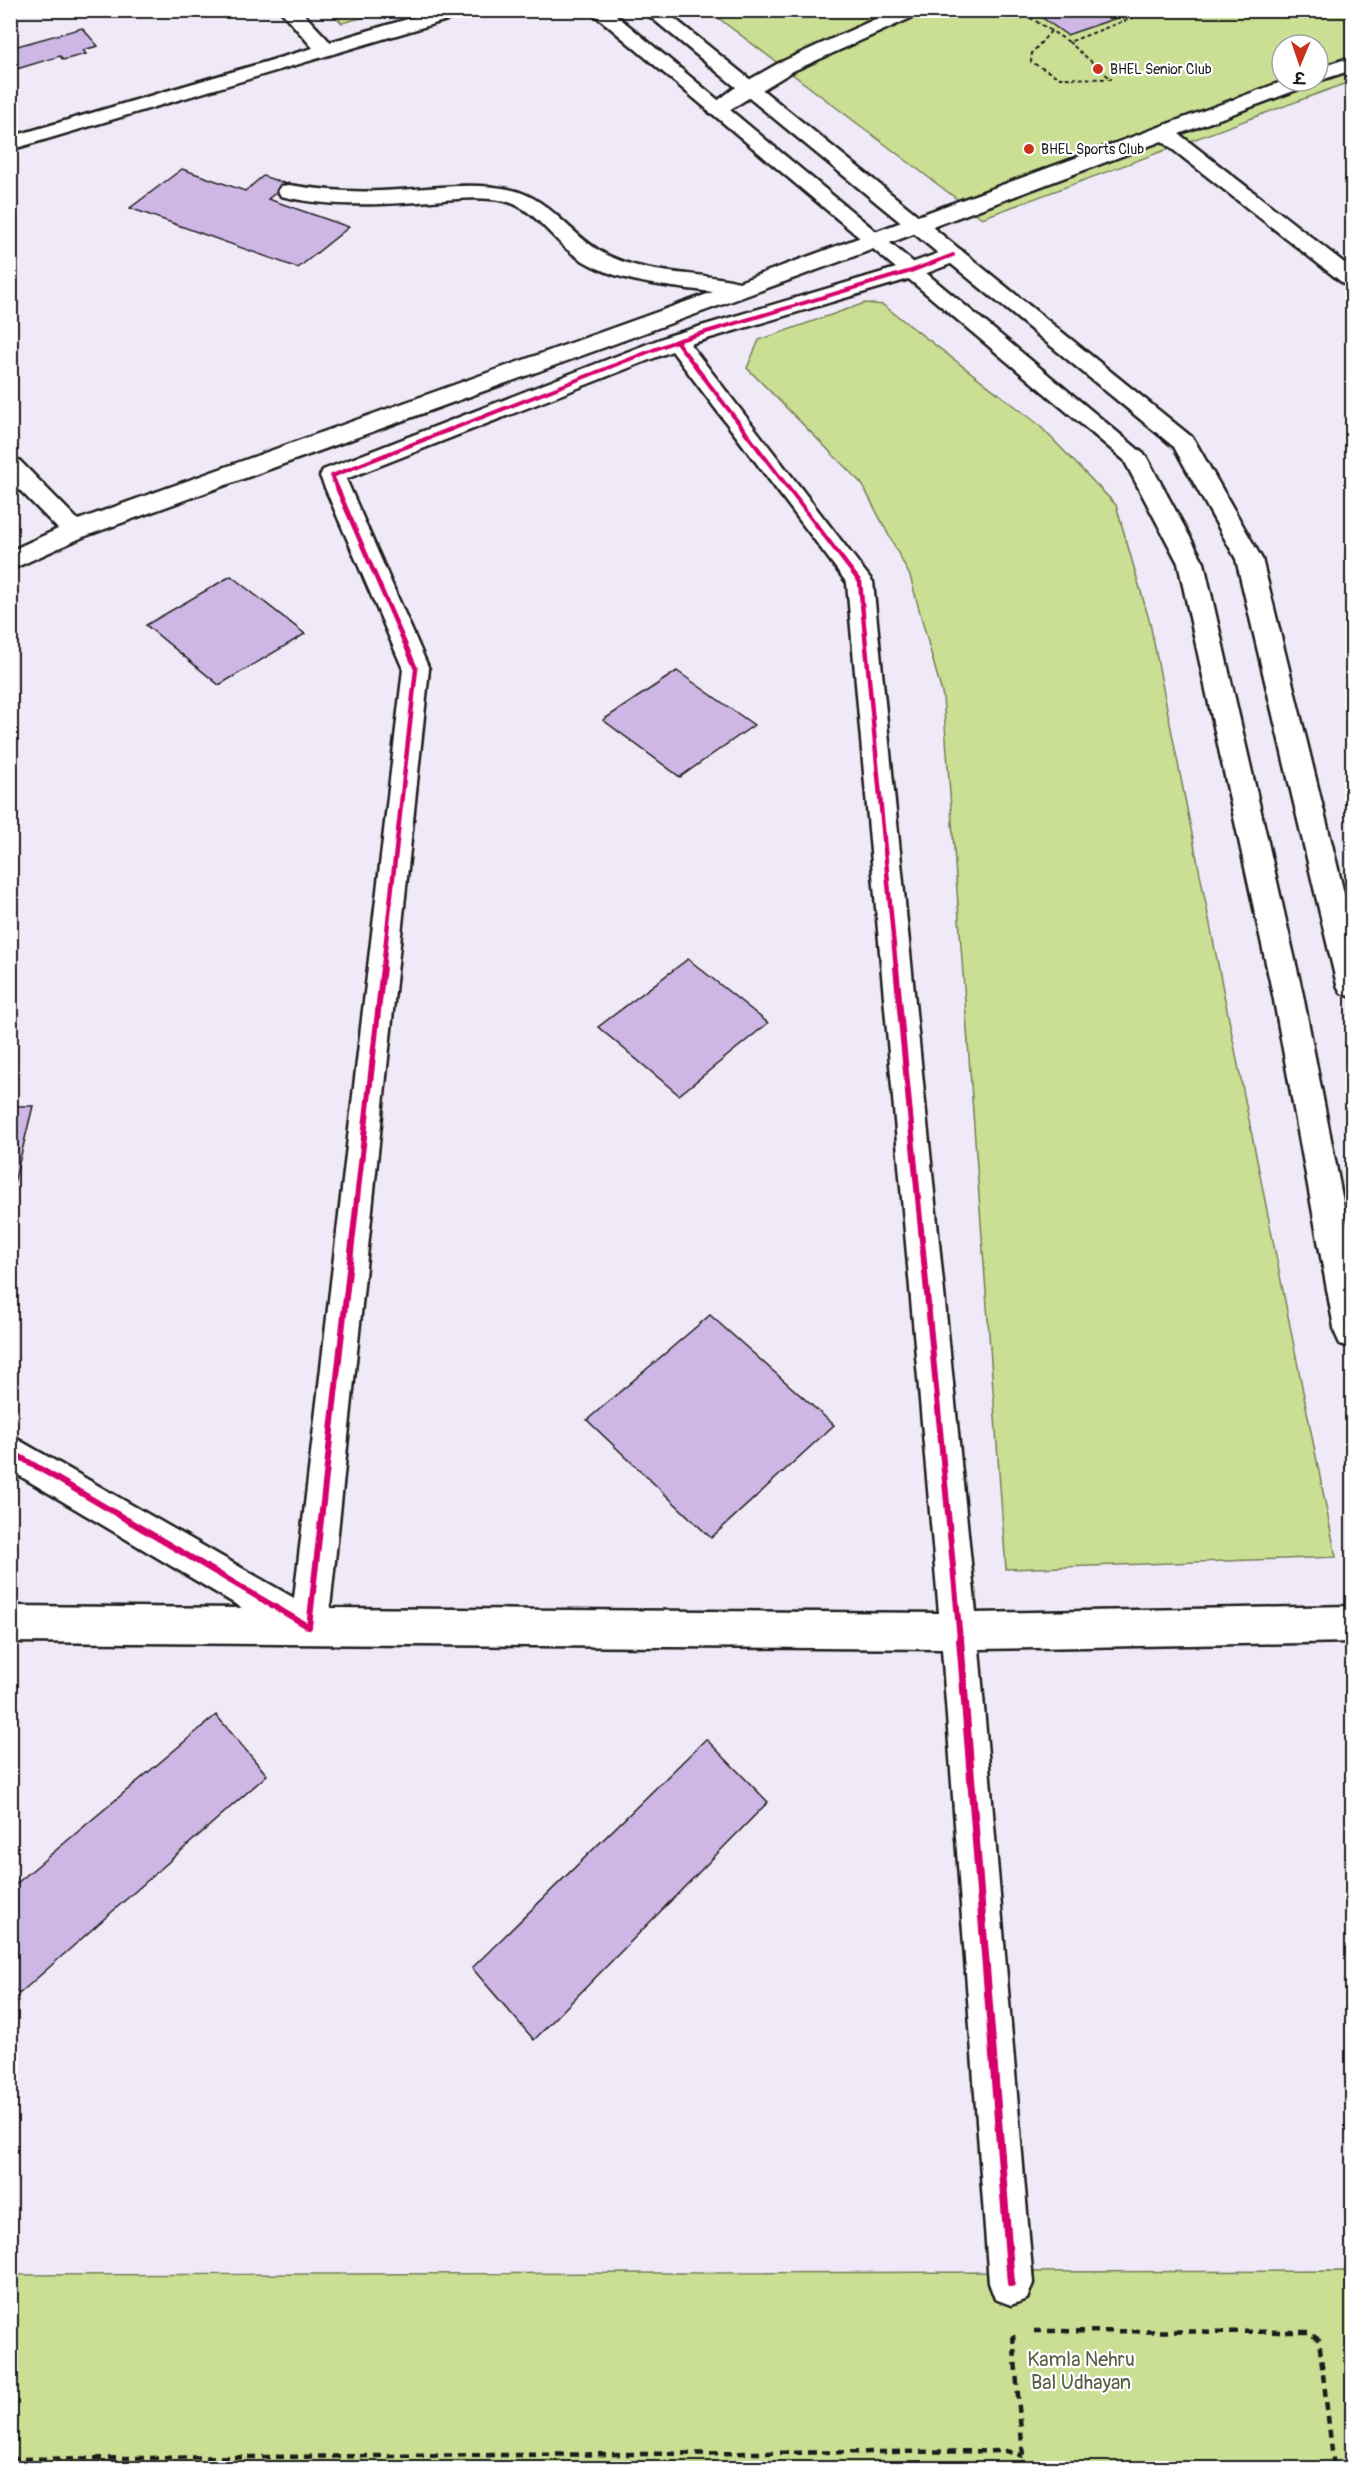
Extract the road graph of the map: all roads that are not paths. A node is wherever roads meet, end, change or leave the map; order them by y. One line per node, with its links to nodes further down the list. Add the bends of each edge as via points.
1 (289, 10): 6 (street)
2 (460, 10): 6 (street)
3 (598, 10): 11 (street)
4 (651, 10): 9 (street)
5 (906, 14): 9 (street, via 819,48)
6 (326, 50): 13 (street)
7 (1353, 63): 8 (street)
8 (1330, 71)
9 (747, 88): 11 (street); 15 (street)
10 (1271, 93): 12 (street)
11 (717, 109): 16 (street)
12 (1165, 133): 15 (street); 19 (street)
13 (10, 144)
14 (289, 191): 20 (street, via 311,196 371,198 498,194 526,201 584,251 626,271)
15 (916, 225): 16 (street); 17 (street)
16 (874, 240): 18 (street); 20 (street)
17 (953, 255): 18 (street); 25 (street, via 1184,443 1249,559)
18 (911, 271): 21 (street); 26 (street, via 1134,456 1191,562 1288,995)
19 (1353, 279)
20 (740, 289): 23 (street)
21 (676, 341): 30 (street, via 332,476 416,669); 31 (street, via 860,582)
22 (10, 465): 23 (street)
23 (74, 531): 24 (street)
24 (10, 562)
25 (1353, 985)
26 (1353, 1333)
27 (10, 1451): 30 (street)
28 (10, 1624): 30 (street)
29 (1353, 1624): 31 (street)
30 (309, 1627): 31 (street)
31 (959, 1631): 32 (street)
32 (1011, 2283)

